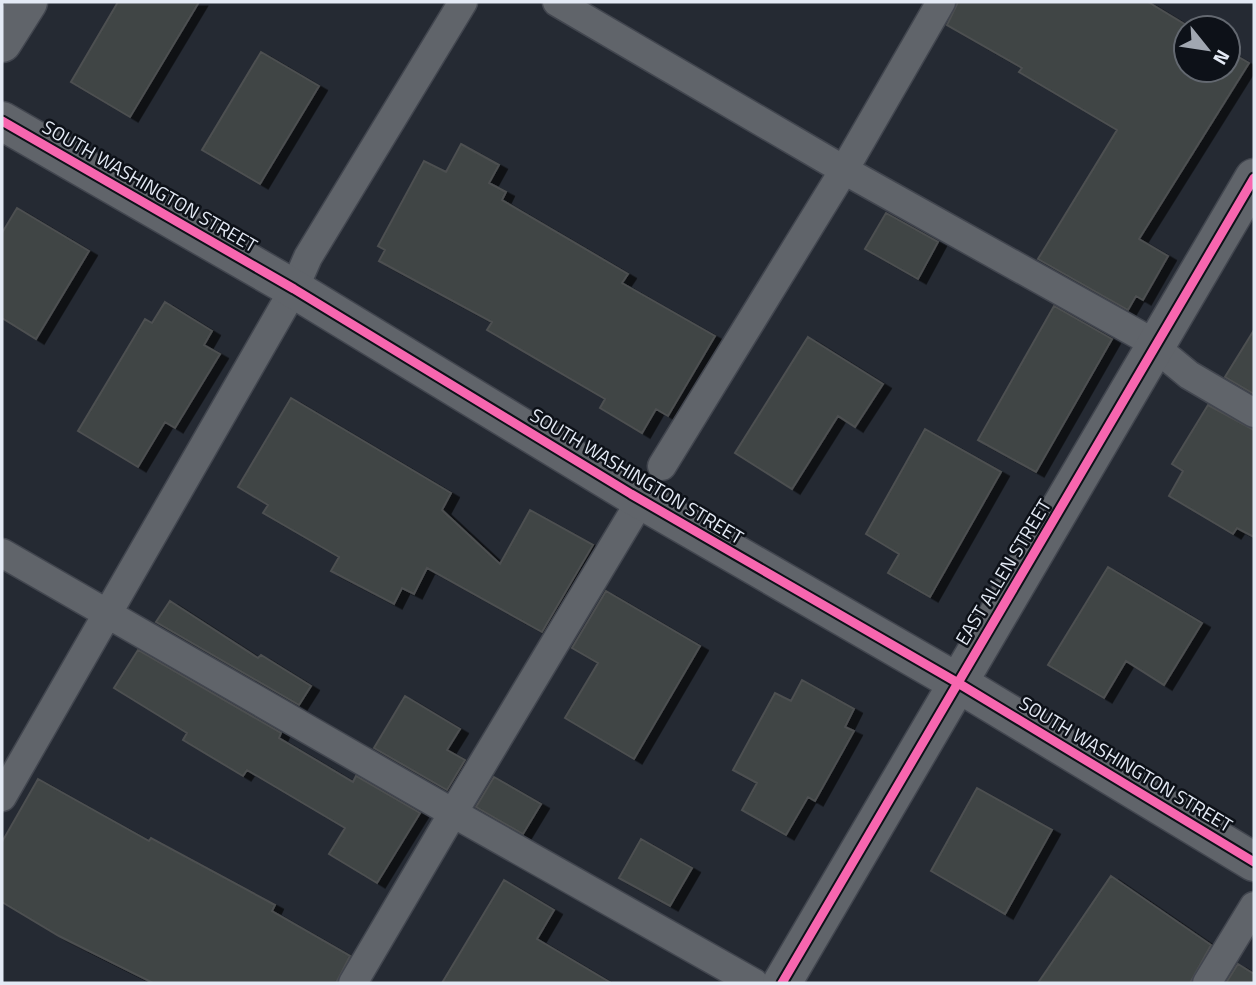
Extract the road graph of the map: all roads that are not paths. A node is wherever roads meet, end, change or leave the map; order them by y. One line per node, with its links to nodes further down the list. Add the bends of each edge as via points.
1 (28, 2): 5 (street)
2 (463, 2): 9 (lane)
3 (556, 2): 7 (lane)
4 (941, 2): 7 (lane)
5 (2, 43)
6 (2, 121): 9 (street, SOUTH WASHINGTON STREET)
7 (844, 170): 10 (lane, via 1143,337); 12 (lane)
8 (1254, 178): 10 (street, EAST ALLEN STREET)
9 (293, 289): 13 (street, SOUTH WASHINGTON STREET); 15 (lane)
10 (1155, 348): 11 (lane, via 1189,375); 16 (street, EAST ALLEN STREET)
11 (1254, 413)
12 (662, 466)
13 (641, 500): 16 (street, SOUTH WASHINGTON STREET); 18 (lane)
14 (2, 552): 15 (lane)
15 (107, 613): 17 (lane); 18 (lane)
16 (958, 683): 19 (street, SOUTH WASHINGTON STREET); 23 (street, EAST ALLEN STREET)
17 (2, 797)
18 (453, 813): 21 (lane); 22 (lane)
19 (1254, 862)
20 (1254, 906): 24 (lane)
21 (353, 983)
22 (754, 983)
23 (782, 983)
24 (1207, 983)

